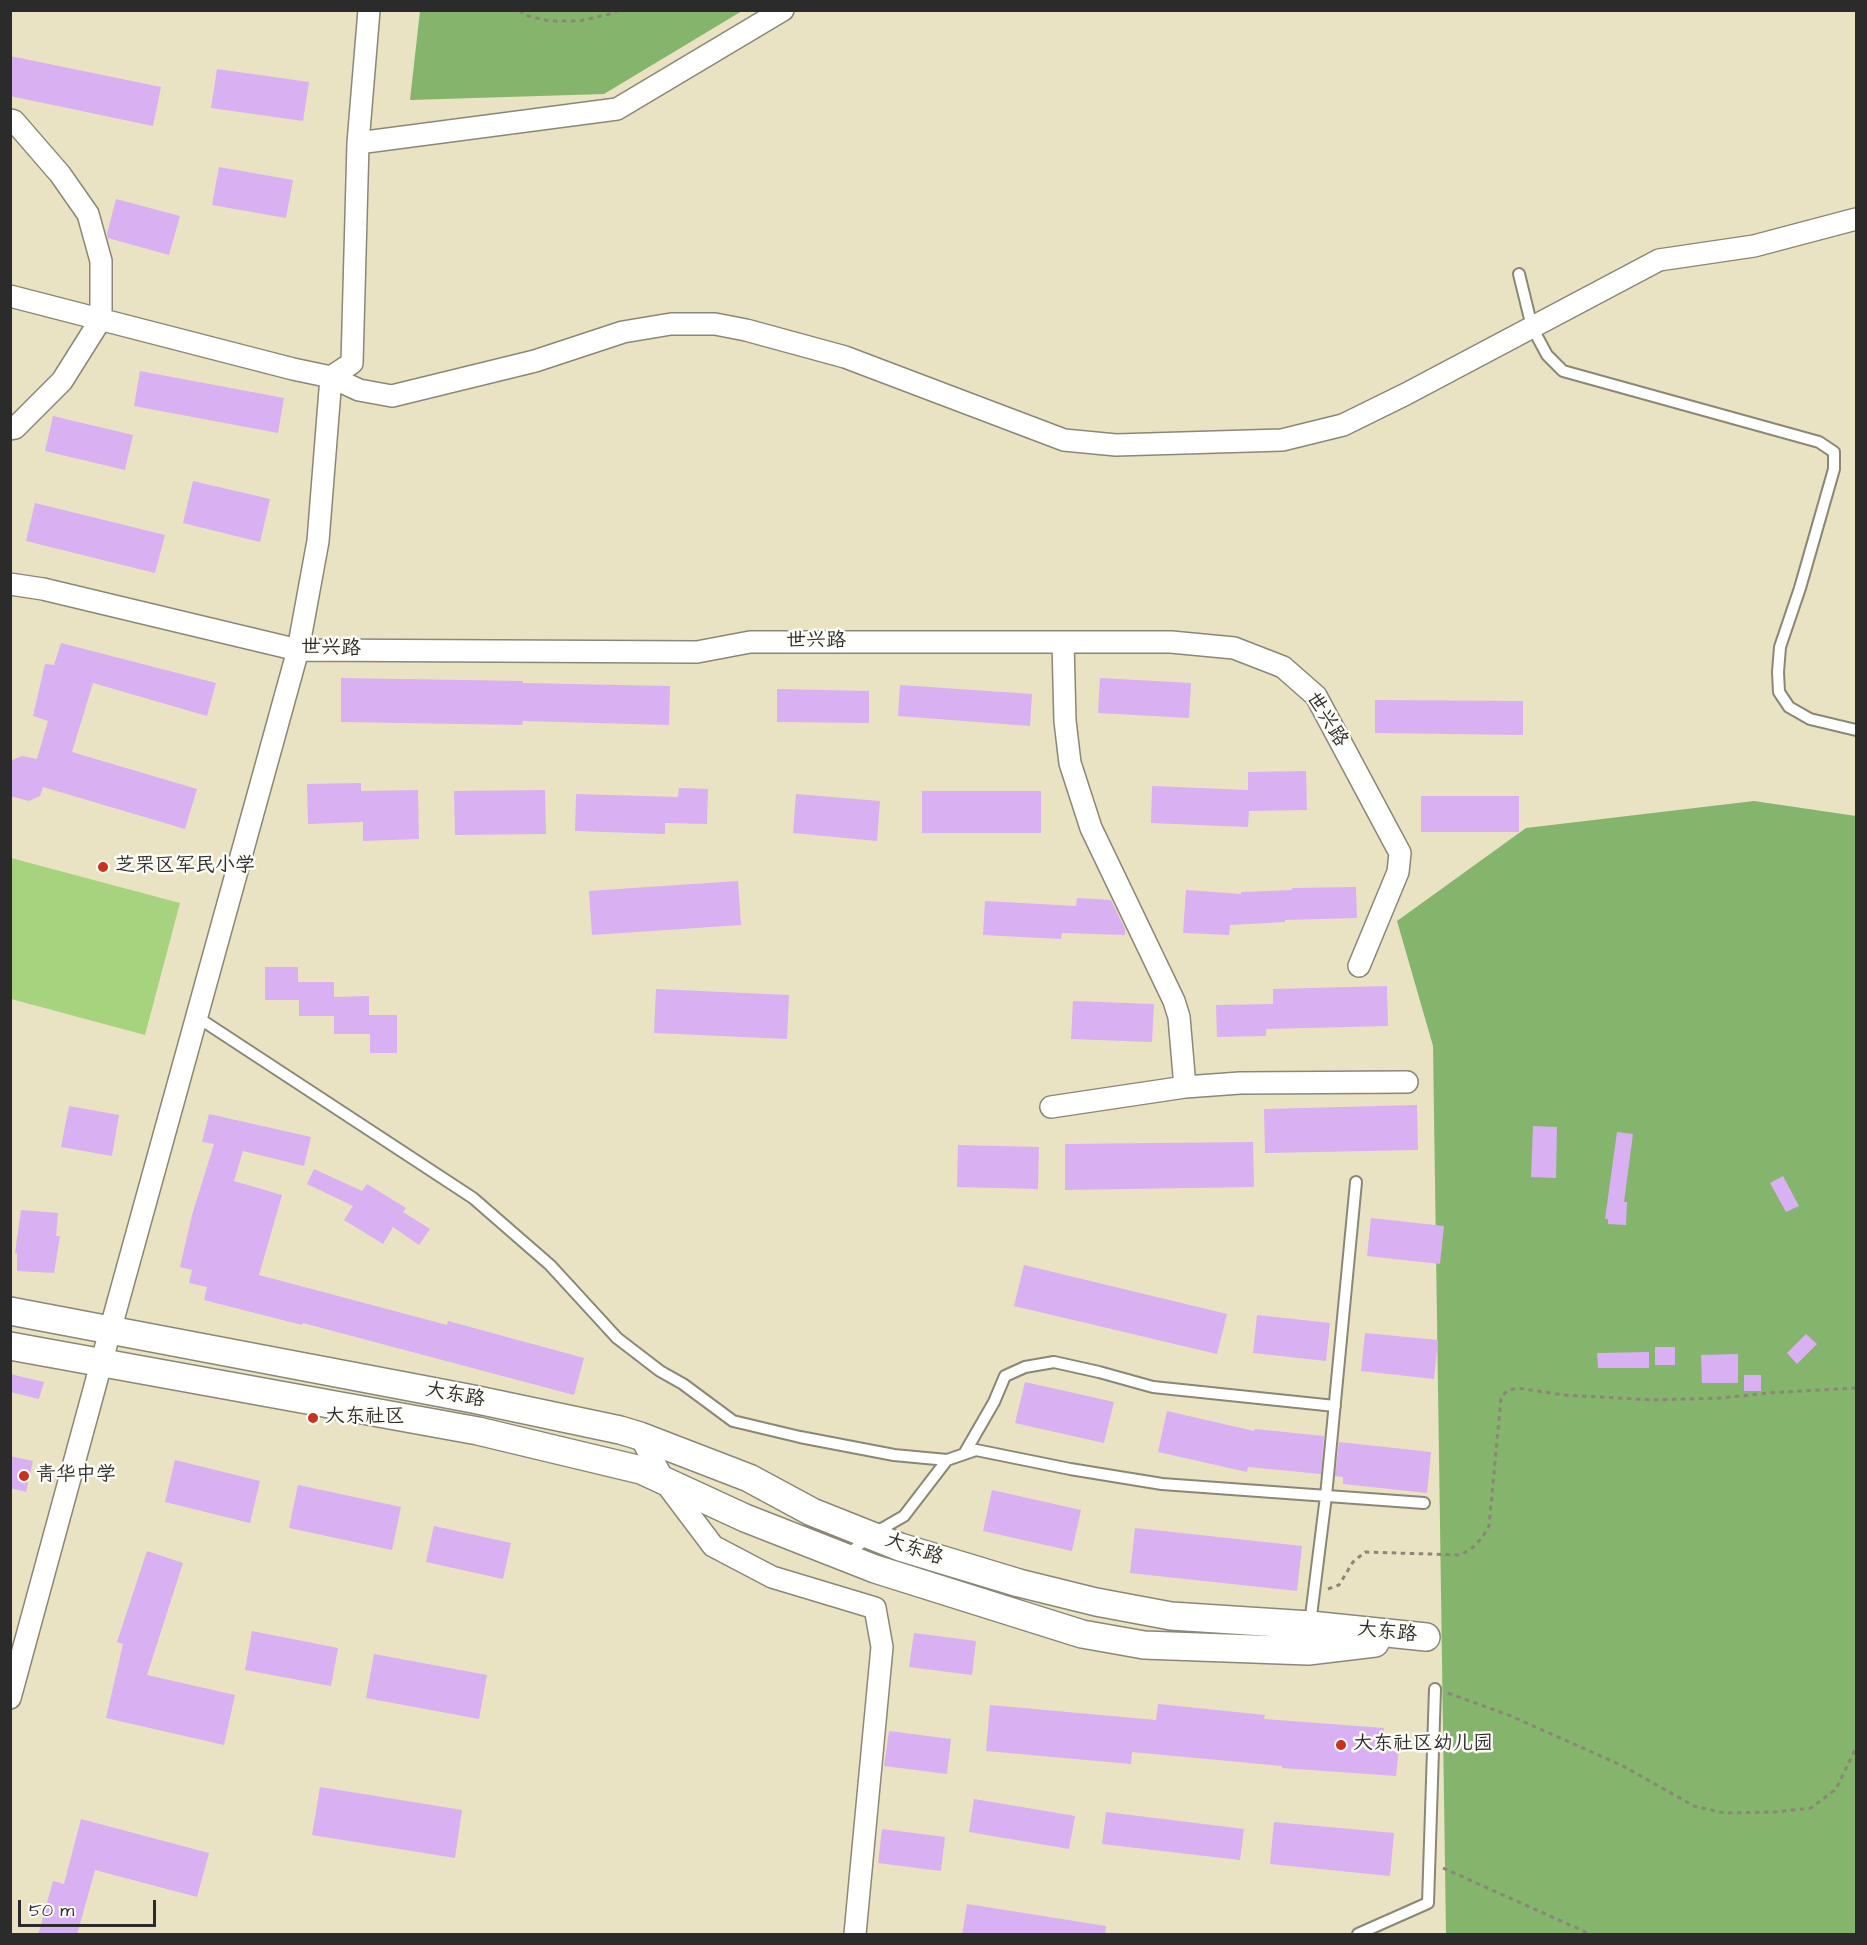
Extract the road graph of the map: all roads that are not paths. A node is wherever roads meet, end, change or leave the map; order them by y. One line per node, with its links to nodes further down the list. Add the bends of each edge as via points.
1 (369, 10): 4 (street)
2 (783, 10): 4 (street, via 617,109)
3 (10, 120): 8 (street, via 60,174 88,214 101,261)
4 (358, 143): 10 (street, via 352,363)
5 (1857, 219): 9 (street, via 1754,246 1659,260)
6 (1519, 274): 9 (lane)
7 (10, 296): 8 (street)
8 (101, 319): 10 (street); 11 (street, via 62,381)
9 (1532, 327): 10 (street, via 1343,425 1282,440 1116,445 1064,440 845,357 715,324 671,324 623,332 535,361 392,396 359,390); 15 (lane, via 1547,355 1563,371 1819,442 1834,452 1834,469 1780,647 1779,692 1789,707 1810,719)
10 (331, 377): 14 (street, via 318,541)
11 (10, 429)
12 (10, 584): 14 (street, 世兴路)
13 (1063, 642): 14 (street, 世兴路, via 750,642 697,652); 16 (street, 世兴路, via 1171,642 1234,648 1283,667 1316,696 1400,854 1398,872); 19 (street, via 1070,763 1091,828 1174,1001)
14 (298, 650): 17 (street)
15 (1857, 730)
16 (1359, 966)
17 (197, 1017): 24 (street); 28 (lane, via 473,1198 550,1265 617,1338 733,1421 894,1455)
18 (1407, 1082): 19 (street)
19 (1185, 1087): 20 (street)
20 (1052, 1107)
21 (1356, 1182): 25 (lane)
22 (10, 1311): 26 (street, 大东路, via 473,1399)
23 (10, 1346): 24 (street, 大东路)
24 (102, 1363): 29 (street, 大东路, via 478,1431 641,1470); 36 (street)
25 (1335, 1406): 27 (lane, via 1153,1388 1054,1362 1025,1367 1005,1376); 30 (lane)
26 (640, 1436): 29 (street); 32 (street, 大东路, via 749,1478 812,1512)
27 (964, 1454): 28 (lane); 30 (lane, via 976,1450 1162,1484)
28 (947, 1460): 32 (lane, via 904,1516)
29 (664, 1481): 33 (street, 大东路); 37 (street, via 713,1546 772,1577 875,1608 882,1647)
30 (1326, 1496): 31 (lane); 34 (lane)
31 (1424, 1503)
32 (872, 1535): 33 (lane); 34 (street, 大东路, via 1019,1583 1096,1602)
33 (845, 1557): 34 (street, 大东路, via 1082,1634 1144,1645)
34 (1309, 1638)
35 (1435, 1689): 38 (lane, via 1428,1904)
36 (10, 1698)
37 (855, 1935)
38 (1358, 1935)

